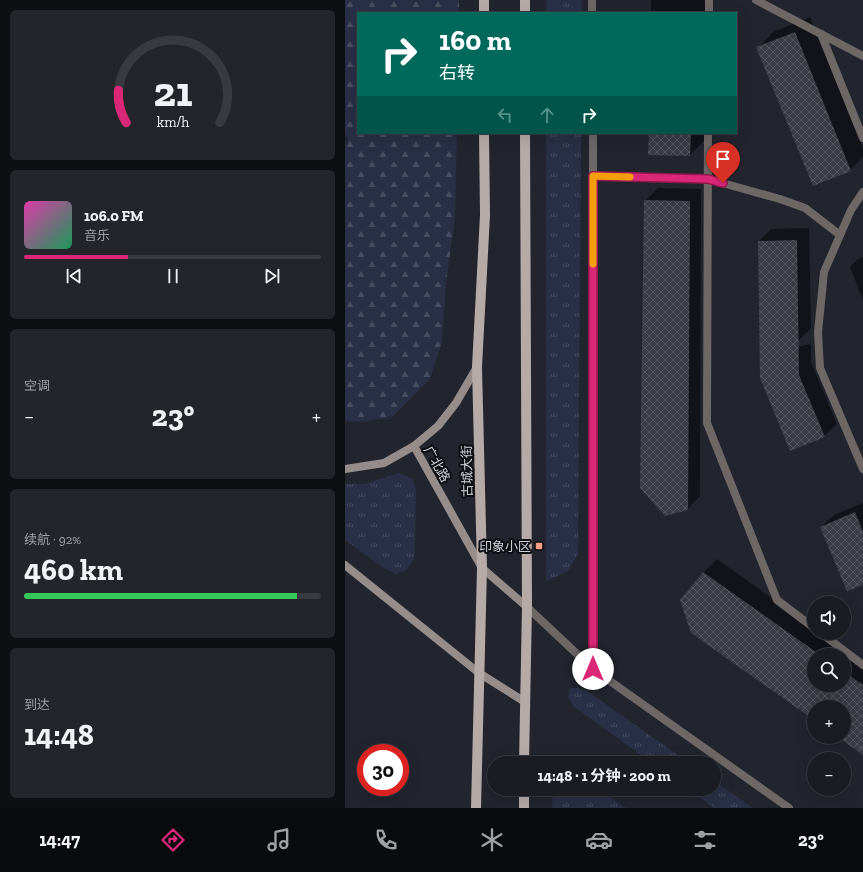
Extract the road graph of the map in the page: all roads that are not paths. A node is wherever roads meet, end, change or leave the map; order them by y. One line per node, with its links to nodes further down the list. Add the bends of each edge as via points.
1 (484, 0): 6 (main road)
2 (525, 0): 7 (main road)
3 (592, 0): 8 (street)
4 (709, 0): 9 (street)
5 (756, 0): 10 (street)
6 (484, 12)
7 (525, 12)
8 (592, 12)
9 (709, 12)
10 (821, 34): 11 (street); 16 (street)
11 (863, 56)
12 (484, 134): 21 (main road, 古城大街, via 485,215)
13 (525, 134): 27 (main road)
14 (593, 134): 17 (street)
15 (708, 134): 18 (street)
16 (863, 138)
17 (593, 176): 18 (street); 31 (street)
18 (708, 179): 20 (street, via 805,208); 28 (street, via 707,423 777,600)
19 (863, 192): 20 (street, via 851,210)
20 (840, 235): 24 (street, via 824,272 818,332 820,368)
21 (477, 367): 22 (main road, via 438,426); 26 (main road, 古城大街)
22 (413, 446): 23 (main road, 广北路, via 384,463); 26 (main road, 广北路)
23 (345, 469)
24 (863, 469)
25 (345, 565): 32 (main road)
26 (482, 568): 27 (main road, 广北路); 32 (main road, 古城大街)
27 (527, 607): 31 (street); 33 (main road)
28 (807, 623)
29 (830, 640): 30 (street)
30 (863, 665)
31 (593, 669): 38 (street)
32 (479, 673): 33 (main road); 36 (main road, 古城大街)
33 (525, 702): 34 (main road)
34 (524, 756)
35 (524, 796): 37 (main road)
36 (476, 808)
37 (524, 808)
38 (789, 808)

